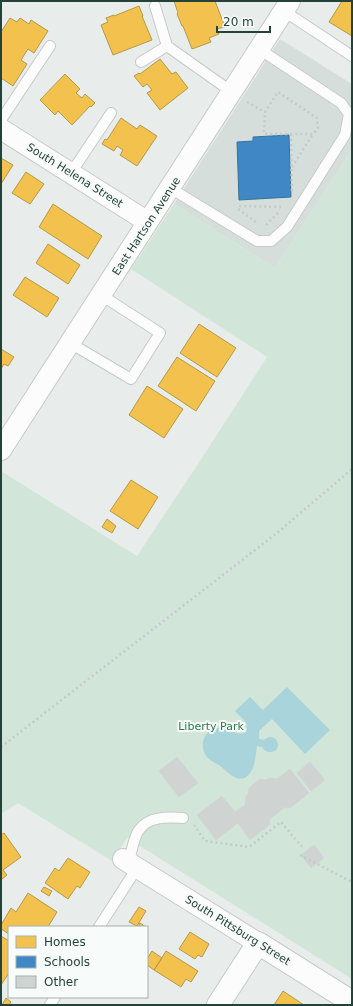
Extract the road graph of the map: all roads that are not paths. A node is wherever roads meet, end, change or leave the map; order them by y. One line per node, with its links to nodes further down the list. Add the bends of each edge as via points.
1 (155, 6): 4 (lane)
2 (287, 6): 5 (street, East Hartson Avenue); 6 (lane)
3 (50, 46): 10 (lane)
4 (167, 46): 7 (lane); 8 (lane)
5 (259, 49): 8 (street, East Hartson Avenue); 13 (lane, via 341,103 349,114 345,135 287,227 271,241 257,241)
6 (352, 56)
7 (141, 62)
8 (239, 97): 13 (street, East Hartson Avenue)
9 (111, 113): 12 (lane)
10 (1, 120)
11 (1, 129): 12 (street, South Helena Street)
12 (71, 173): 14 (street, South Helena Street)
13 (170, 188): 14 (street, East Hartson Avenue)
14 (148, 222): 15 (street, East Hartson Avenue)
15 (101, 295): 16 (street, East Hartson Avenue); 16 (lane, via 160,333 131,379)
16 (70, 343): 17 (street, East Hartson Avenue)
17 (1, 450)
18 (183, 818): 19 (lane, via 166,817 148,822 139,830 133,844)
19 (130, 863): 20 (lane); 21 (street, South Pittsburg Street)
20 (100, 926)
21 (258, 942): 22 (street, South Pittsburg Street); 23 (street)
22 (352, 1002)
23 (218, 1005)

